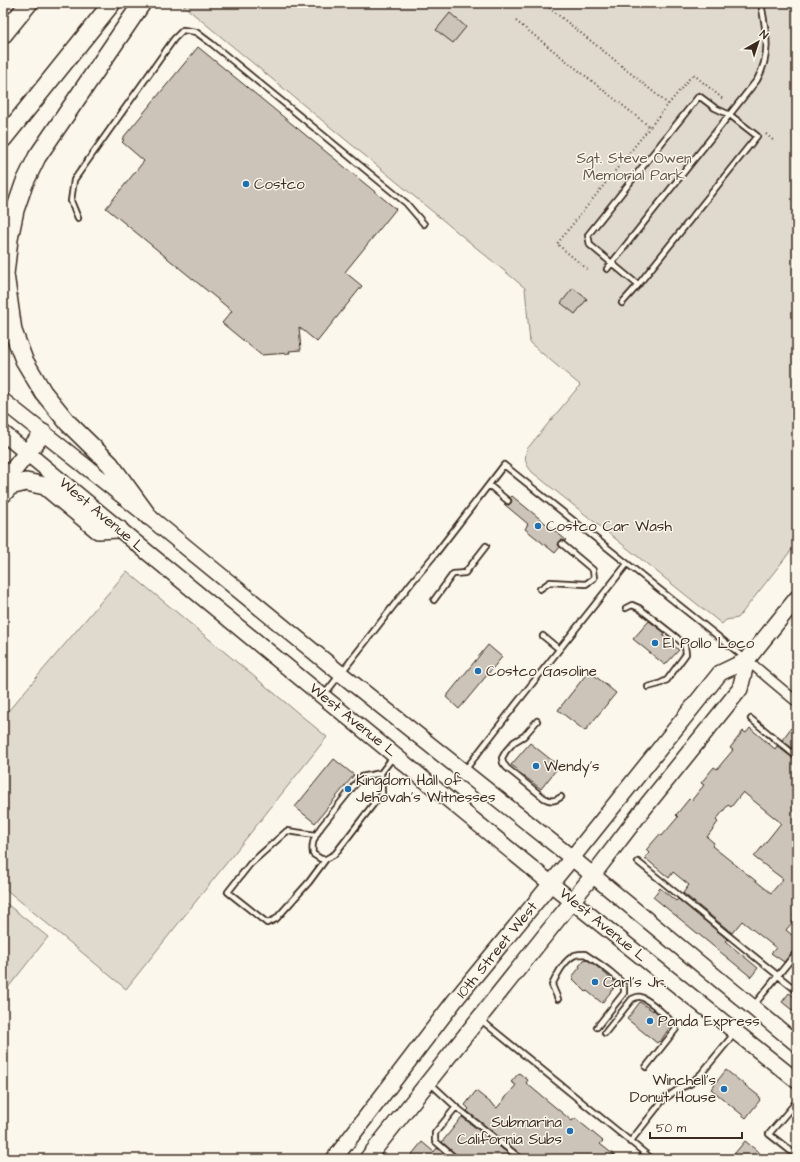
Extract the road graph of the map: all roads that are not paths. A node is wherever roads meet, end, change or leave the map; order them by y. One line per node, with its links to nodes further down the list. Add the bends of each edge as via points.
1 (29, 3): 5 (highway)
2 (112, 3): 7 (highway)
3 (142, 3): 22 (highway, via 37,157 15,210 5,274 13,331 24,360 43,392 68,423 110,464)
4 (761, 3): 6 (lane, via 768,38 762,72)
5 (3, 35)
6 (730, 115): 10 (lane); 10 (lane, via 715,108 700,96 588,235 590,245); 12 (lane, via 756,136)
7 (3, 139)
8 (78, 218): 9 (lane, via 71,201 74,180 183,30 196,32 212,44 406,203)
9 (424, 224)
10 (612, 263): 11 (lane); 12 (lane)
11 (607, 268)
12 (638, 285): 13 (lane)
13 (622, 303)
14 (3, 401): 16 (main road, West Avenue L)
15 (3, 433): 17 (main road, West Avenue L)
16 (44, 433): 17 (highway); 22 (main road, West Avenue L)
17 (28, 453): 18 (highway); 23 (main road, West Avenue L)
18 (3, 483)
19 (489, 485): 21 (lane); 26 (lane, via 504,465); 34 (lane)
20 (3, 494): 23 (highway, via 10,486 26,482 45,486 98,530)
21 (508, 501)
22 (148, 516): 34 (main road, West Avenue L)
23 (119, 529): 36 (main road, West Avenue L)
24 (562, 544): 27 (lane, via 593,570 594,578 586,584 550,582)
25 (486, 546): 29 (lane, via 464,573 453,574)
26 (627, 564): 32 (lane); 33 (lane)
27 (540, 589)
28 (797, 598): 33 (main road, 10th Street West)
29 (434, 600)
30 (626, 608): 35 (lane, via 639,608 685,646 686,654 666,680)
31 (543, 636): 32 (lane)
32 (559, 650): 43 (lane)
33 (747, 660): 37 (street); 46 (main road, 10th Street West, via 720,673); 49 (main road, 10th Street West, via 740,689)
34 (341, 674): 36 (lane); 43 (main road, West Avenue L)
35 (648, 687)
36 (323, 696): 40 (main road, West Avenue L)
37 (797, 702)
38 (750, 719): 41 (lane)
39 (537, 720): 44 (lane, via 524,736 506,751 502,758 503,763 549,801)
40 (395, 755): 42 (lane); 50 (main road, West Avenue L)
41 (797, 756)
42 (381, 772): 45 (lane, via 361,777); 47 (lane, via 382,793 335,854)
43 (464, 772): 46 (main road, West Avenue L)
44 (561, 797)
45 (316, 835): 47 (lane, via 312,846 313,854); 47 (lane, via 287,831 250,864 228,892 267,923 276,919)
46 (572, 858): 49 (main road, West Avenue L); 50 (main road, 10th Street West)
47 (326, 859)
48 (638, 862): 53 (lane)
49 (592, 875): 51 (main road, 10th Street West); 56 (main road, West Avenue L)
50 (551, 883): 51 (main road, West Avenue L); 69 (main road, 10th Street West, via 456,999)
51 (572, 901): 57 (main road, 10th Street West); 59 (main road, West Avenue L)
52 (797, 952): 53 (lane)
53 (778, 975): 54 (lane); 56 (lane)
54 (797, 991)
55 (558, 999): 58 (lane, via 552,985 558,973 576,955 585,954 604,967 620,981 624,993)
56 (752, 1007): 61 (main road, West Avenue L)
57 (479, 1018): 64 (main road, 10th Street West); 67 (lane)
58 (598, 1027)
59 (735, 1032): 63 (main road, West Avenue L); 67 (lane, via 701,1074 690,1084 663,1100)
60 (605, 1033): 62 (lane, via 632,999 637,997 668,1017 676,1029)
61 (797, 1044)
62 (646, 1067)
63 (797, 1081)
64 (428, 1082): 66 (lane); 70 (main road, 10th Street West)
65 (797, 1101): 68 (lane, via 769,1134)
66 (456, 1107): 71 (lane, via 435,1133 435,1141); 72 (lane)
67 (630, 1142): 73 (lane)
68 (797, 1156)
69 (334, 1159)
70 (367, 1159)
71 (456, 1159)
72 (521, 1159)
73 (652, 1159)

